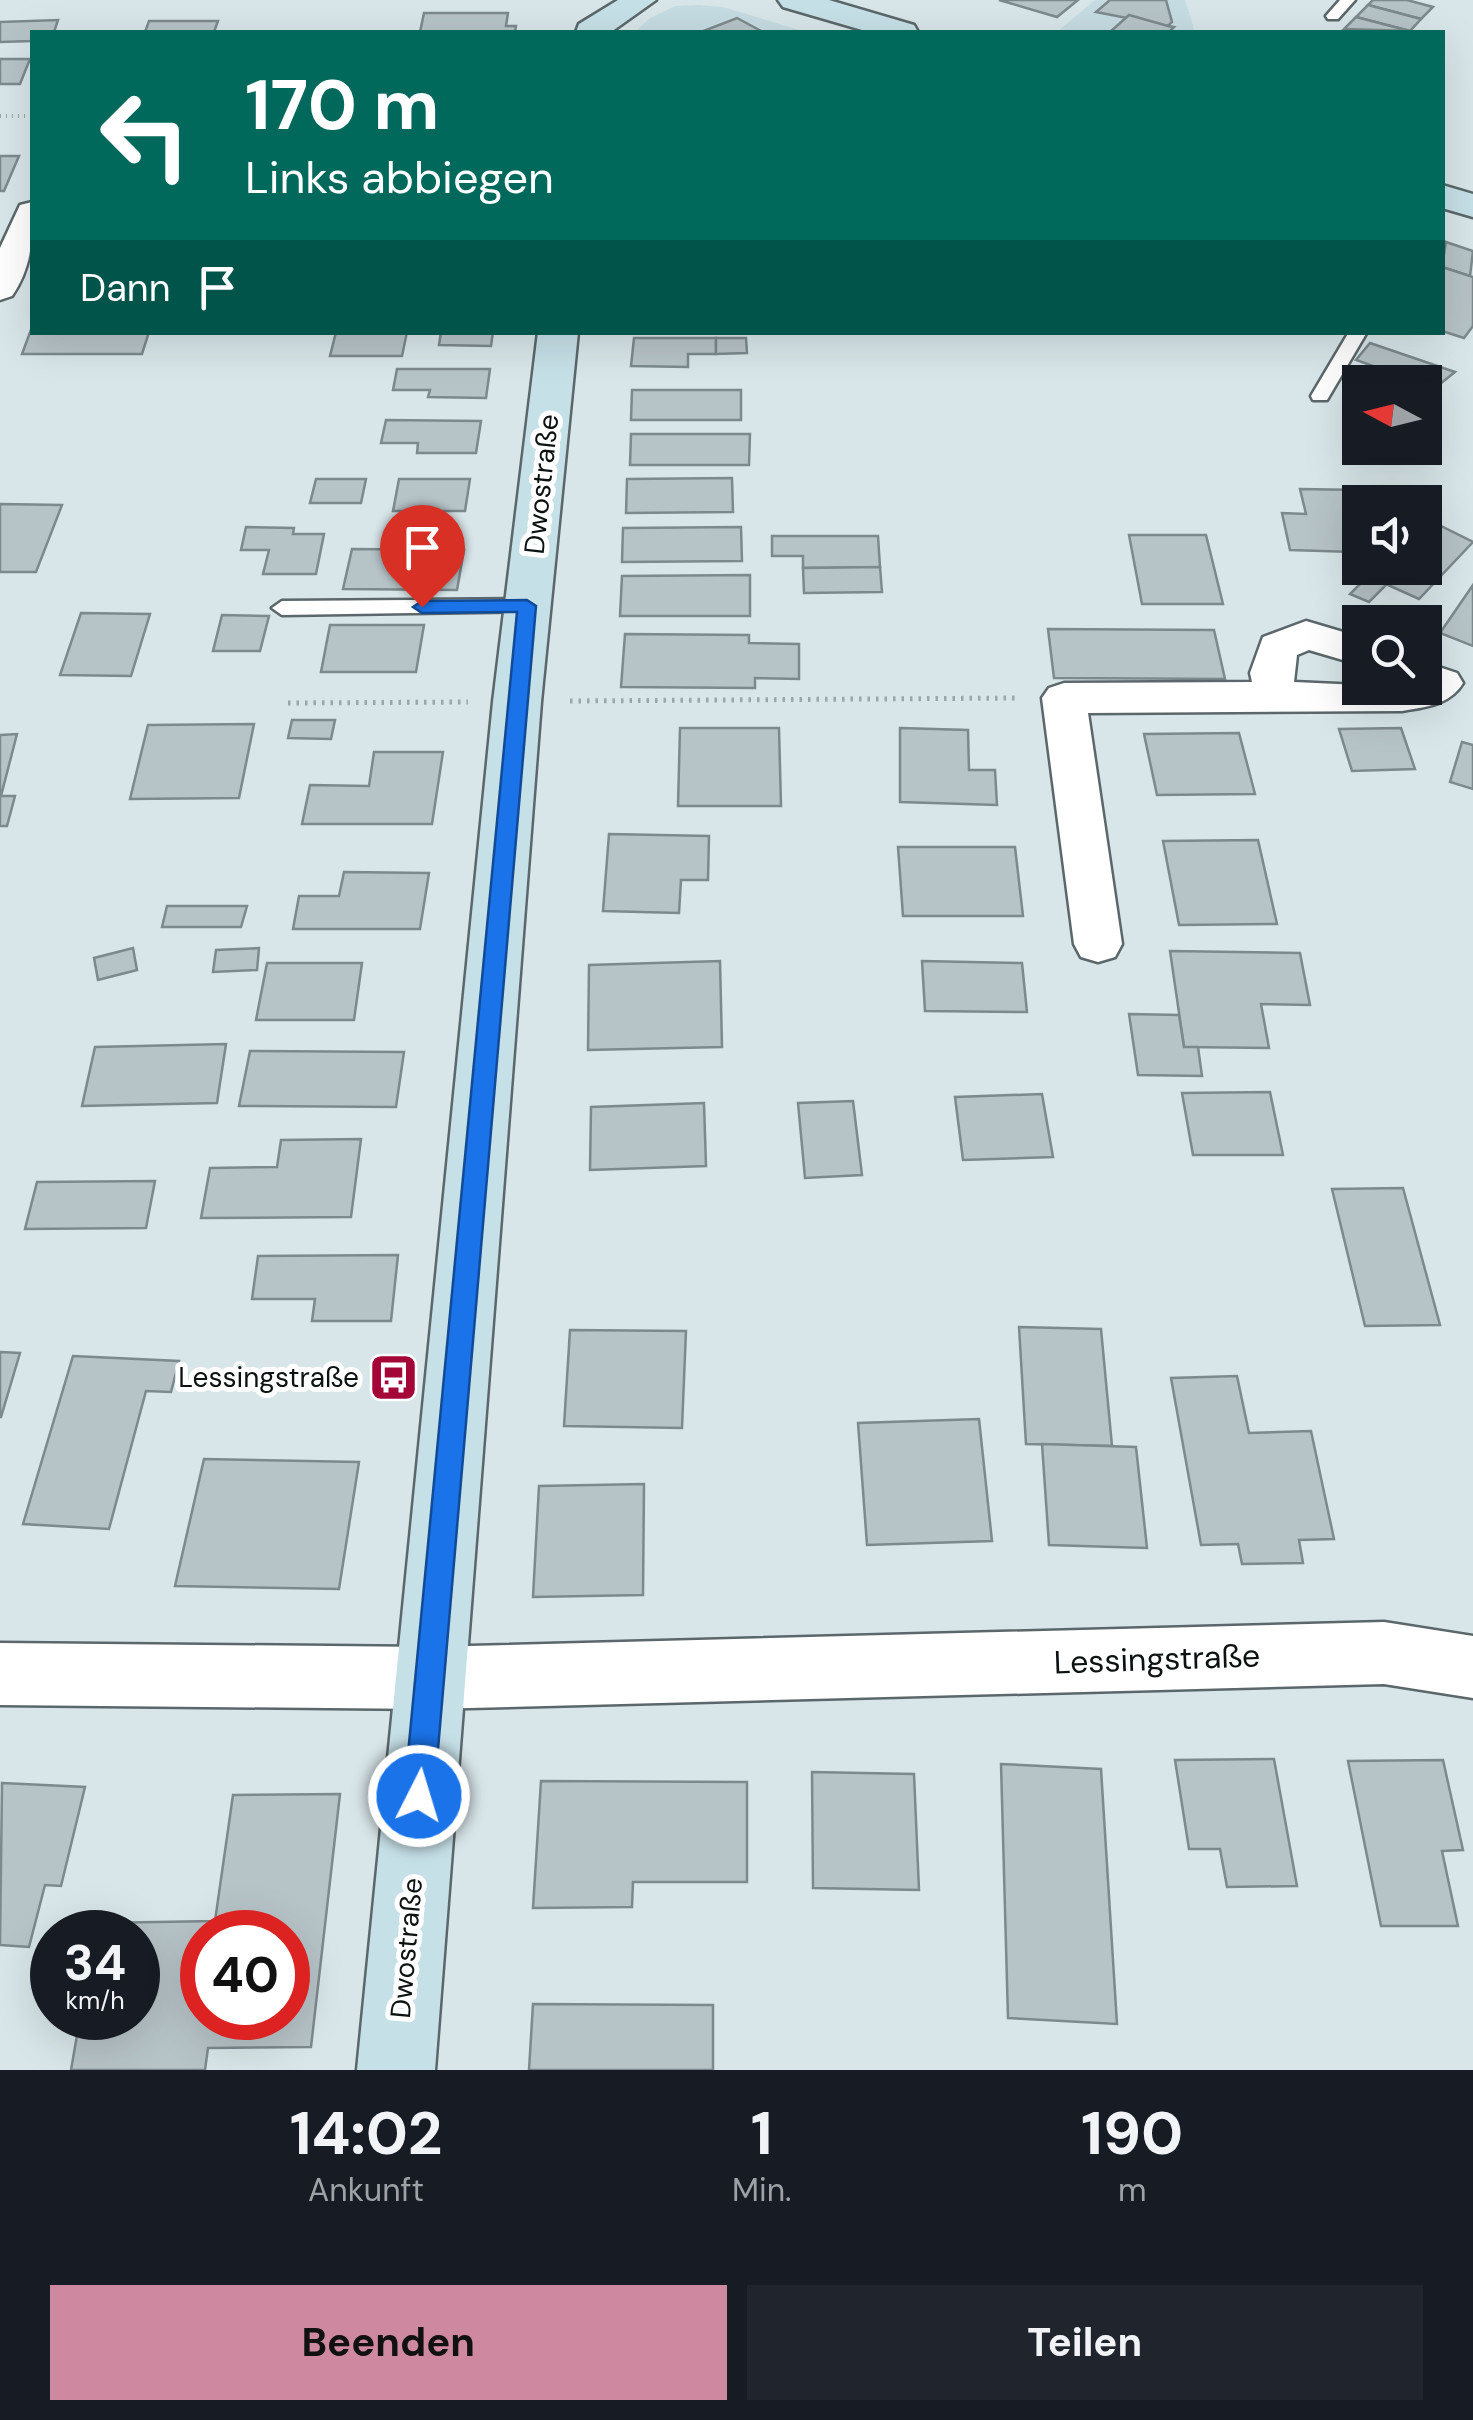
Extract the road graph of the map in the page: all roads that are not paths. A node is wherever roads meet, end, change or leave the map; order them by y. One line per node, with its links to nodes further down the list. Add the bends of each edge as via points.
1 (640, 0): 5 (street)
2 (794, 0): 6 (street)
3 (1348, 0): 4 (lane)
4 (1333, 16)
5 (592, 21)
6 (895, 30)
7 (1445, 197): 8 (street)
8 (1473, 206)
9 (30, 217): 10 (street)
10 (0, 288)
11 (558, 335): 14 (street, Dwostraße)
12 (1356, 335): 13 (lane)
13 (1320, 396)
14 (527, 606): 15 (lane); 22 (street, Dwostraße)
15 (282, 608)
16 (1342, 645): 18 (street, via 1306,634 1278,646 1271,673)
17 (1447, 684): 18 (street, via 1402,696)
18 (1276, 696): 19 (street, via 1064,698)
19 (1098, 944)
20 (1473, 1667): 22 (street, Lessingstraße, via 1384,1653)
21 (0, 1674): 22 (street, Lessingstraße)
22 (429, 1678): 23 (street, Dwostraße)
23 (396, 2070)

